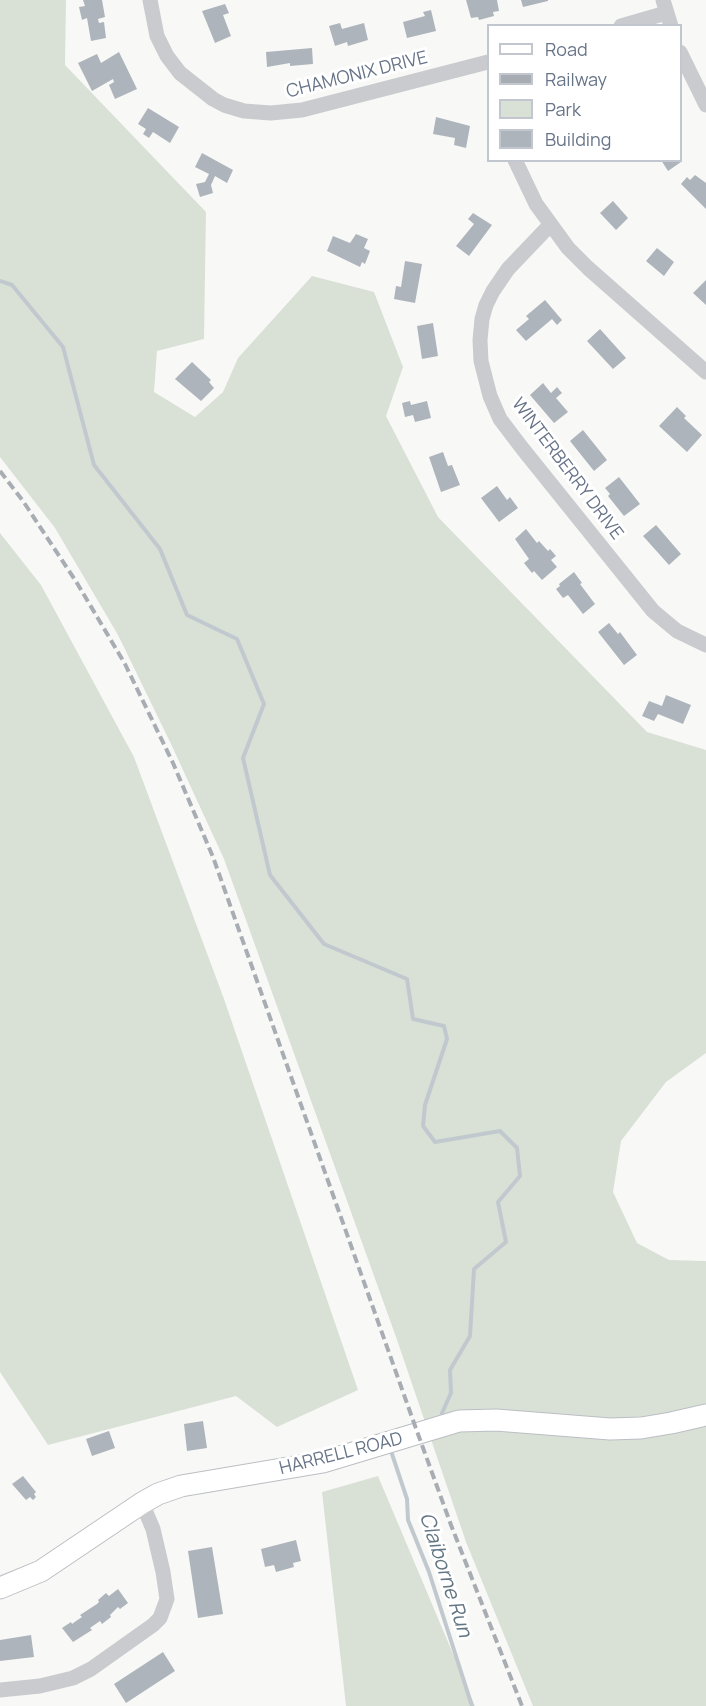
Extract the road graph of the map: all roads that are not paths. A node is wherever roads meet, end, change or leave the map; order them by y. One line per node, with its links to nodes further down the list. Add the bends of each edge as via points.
1 (150, 0): 5 (street, CHAMONIX DRIVE, via 158,36 180,73 213,99 244,111 302,110)
2 (667, 13): 3 (street)
3 (628, 24)
4 (682, 54): 6 (street)
5 (487, 66)
6 (706, 105)
7 (516, 162): 8 (street)
8 (550, 225): 9 (street, via 588,268); 10 (street, WINTERBERRY DRIVE, via 508,268 486,305 480,340 490,396 500,419 653,611 677,631)
9 (706, 372)
10 (706, 645)
11 (706, 1415): 12 (street, HARRELL ROAD, via 610,1429 459,1421 324,1462 182,1486)
12 (142, 1503): 13 (street, HARRELL ROAD, via 41,1571); 14 (street, via 163,1572 166,1599 160,1618 73,1678)
13 (0, 1588)
14 (0, 1690)

